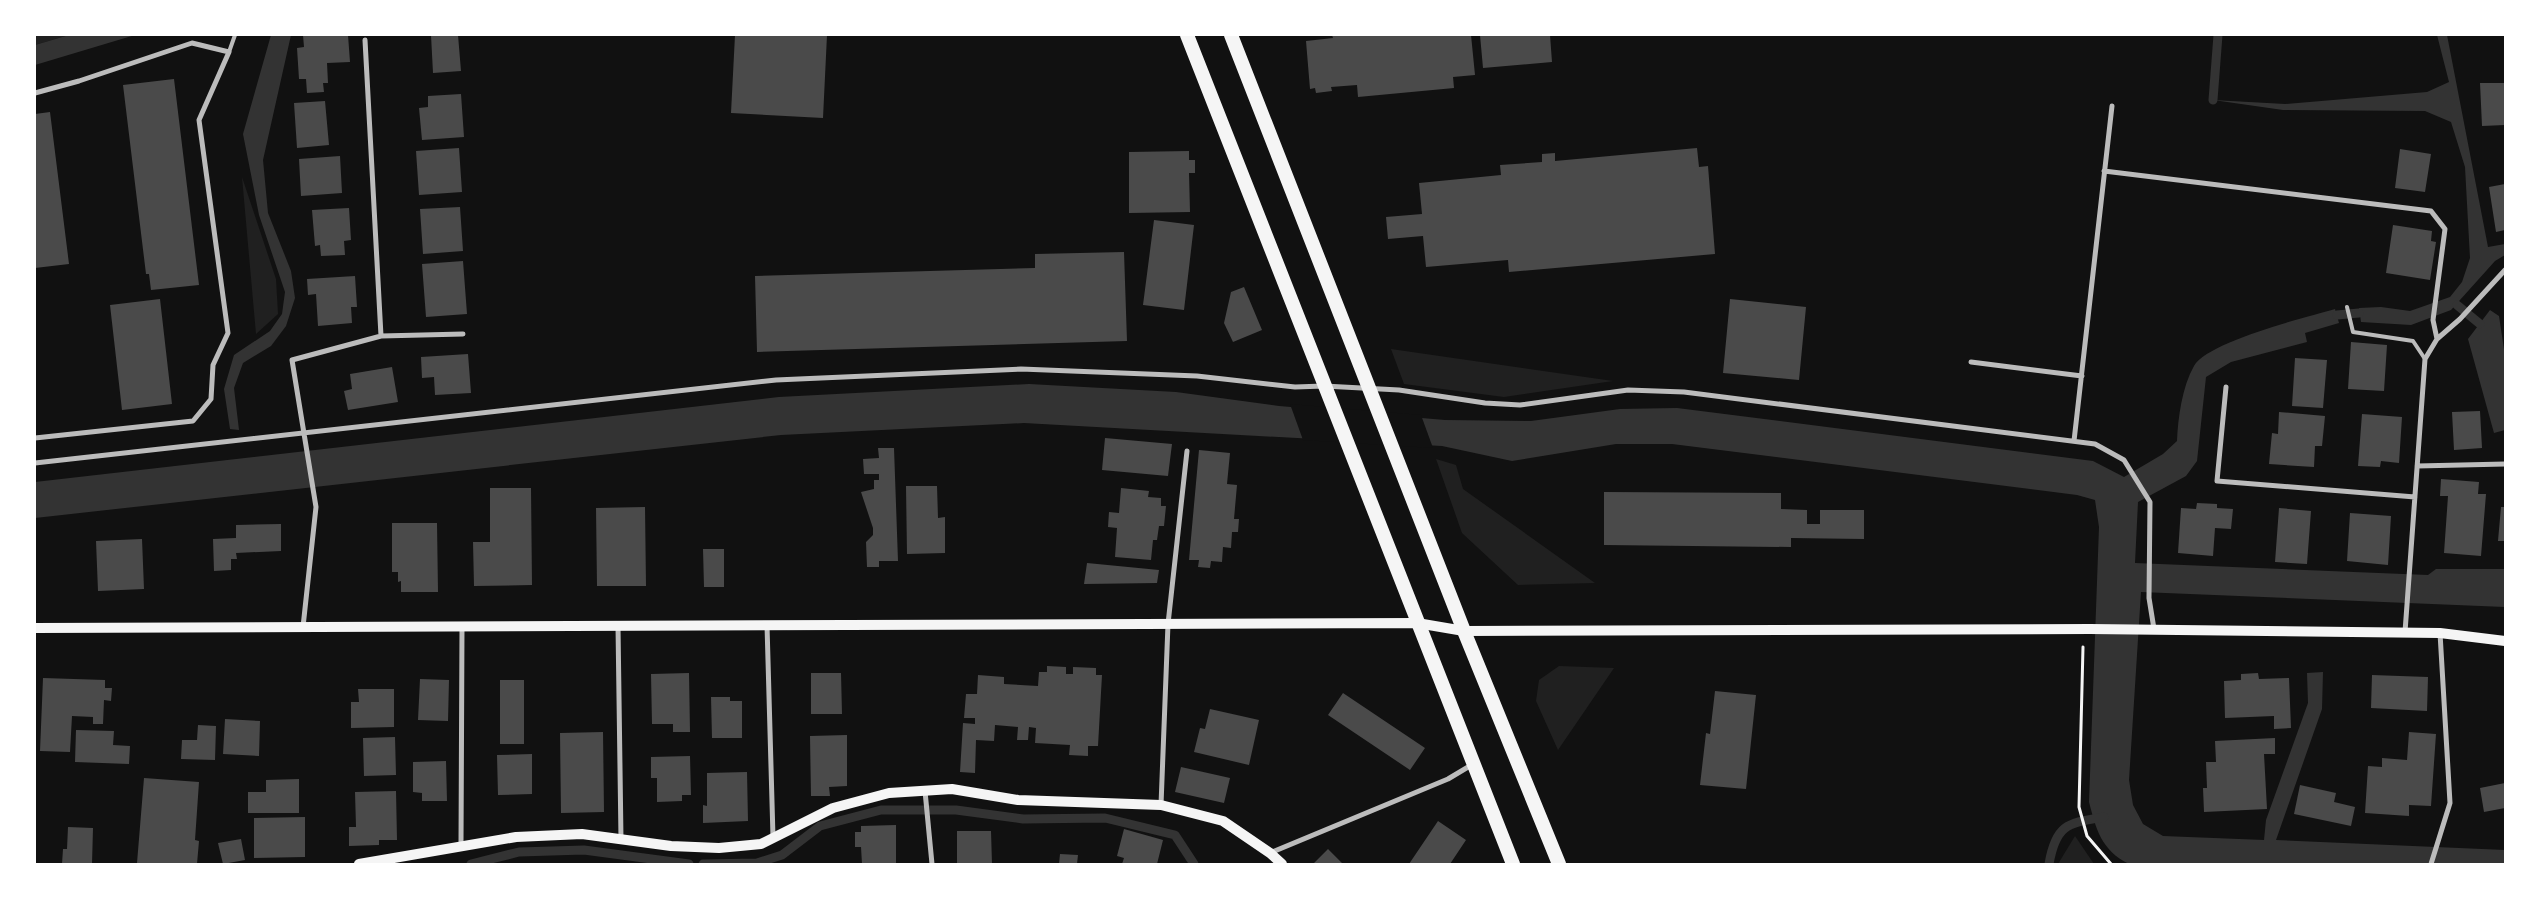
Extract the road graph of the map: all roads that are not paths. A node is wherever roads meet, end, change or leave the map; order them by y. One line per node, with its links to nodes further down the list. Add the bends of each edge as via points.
1 (235, 35): 5 (lane)
2 (1187, 35): 19 (highway)
3 (1231, 35): 18 (highway)
4 (366, 40): 12 (street)
5 (230, 52): 6 (street, via 192,43); 21 (street, via 199,120 228,333 213,365 211,399 193,420)
6 (35, 93)
7 (2112, 106): 8 (street)
8 (2104, 171): 13 (street, via 2431,211 2444,229 2433,320); 16 (street)
9 (2505, 270): 13 (street)
10 (2347, 307): 14 (lane, via 2353,332 2413,340)
11 (464, 334): 12 (street)
12 (381, 336): 20 (street, via 292,360)
13 (2437, 339): 14 (street)
14 (2424, 359): 26 (street)
15 (1971, 362): 16 (street)
16 (2082, 376): 22 (street)
17 (2226, 387): 27 (street, via 2217,481)
18 (1369, 388): 19 (street); 22 (street, via 1486,404 1520,405 1628,390 1684,392); 36 (highway)
19 (1327, 392): 20 (street, via 1197,376 1021,369 786,379); 28 (highway)
20 (305, 432): 24 (street); 32 (street, via 316,507)
21 (35, 438)
22 (2074, 441): 35 (street, via 2094,444 2124,460 2150,502)
23 (1187, 451): 29 (street)
24 (35, 463)
25 (2505, 464): 26 (street)
26 (2417, 466): 27 (street)
27 (2415, 497): 37 (street)
28 (1417, 623): 29 (main road); 36 (main road); 40 (highway)
29 (1168, 624): 30 (main road); 42 (street)
30 (767, 625): 31 (main road); 43 (street)
31 (618, 626): 33 (main road); 44 (street)
32 (302, 627): 33 (main road); 34 (main road)
33 (462, 627): 45 (street)
34 (35, 628)
35 (2150, 630): 36 (main road); 37 (main road)
36 (1464, 631): 51 (highway)
37 (2405, 632): 38 (main road)
38 (2440, 633): 39 (main road); 52 (street, via 2450,803)
39 (2505, 641)
40 (1473, 764): 46 (street, via 1448,779); 50 (highway)
41 (926, 796): 42 (main road, via 952,789 1018,800); 43 (main road, via 889,793 833,808); 48 (street)
42 (1161, 805): 46 (main road, via 1223,822)
43 (773, 838): 44 (main road, via 761,844 719,848)
44 (620, 839): 45 (main road, via 582,834 516,837)
45 (461, 845): 47 (main road)
46 (1270, 853): 49 (main road)
47 (359, 864)
48 (932, 864)
49 (1282, 864)
50 (1513, 864)
51 (1559, 864)
52 (2431, 864)

